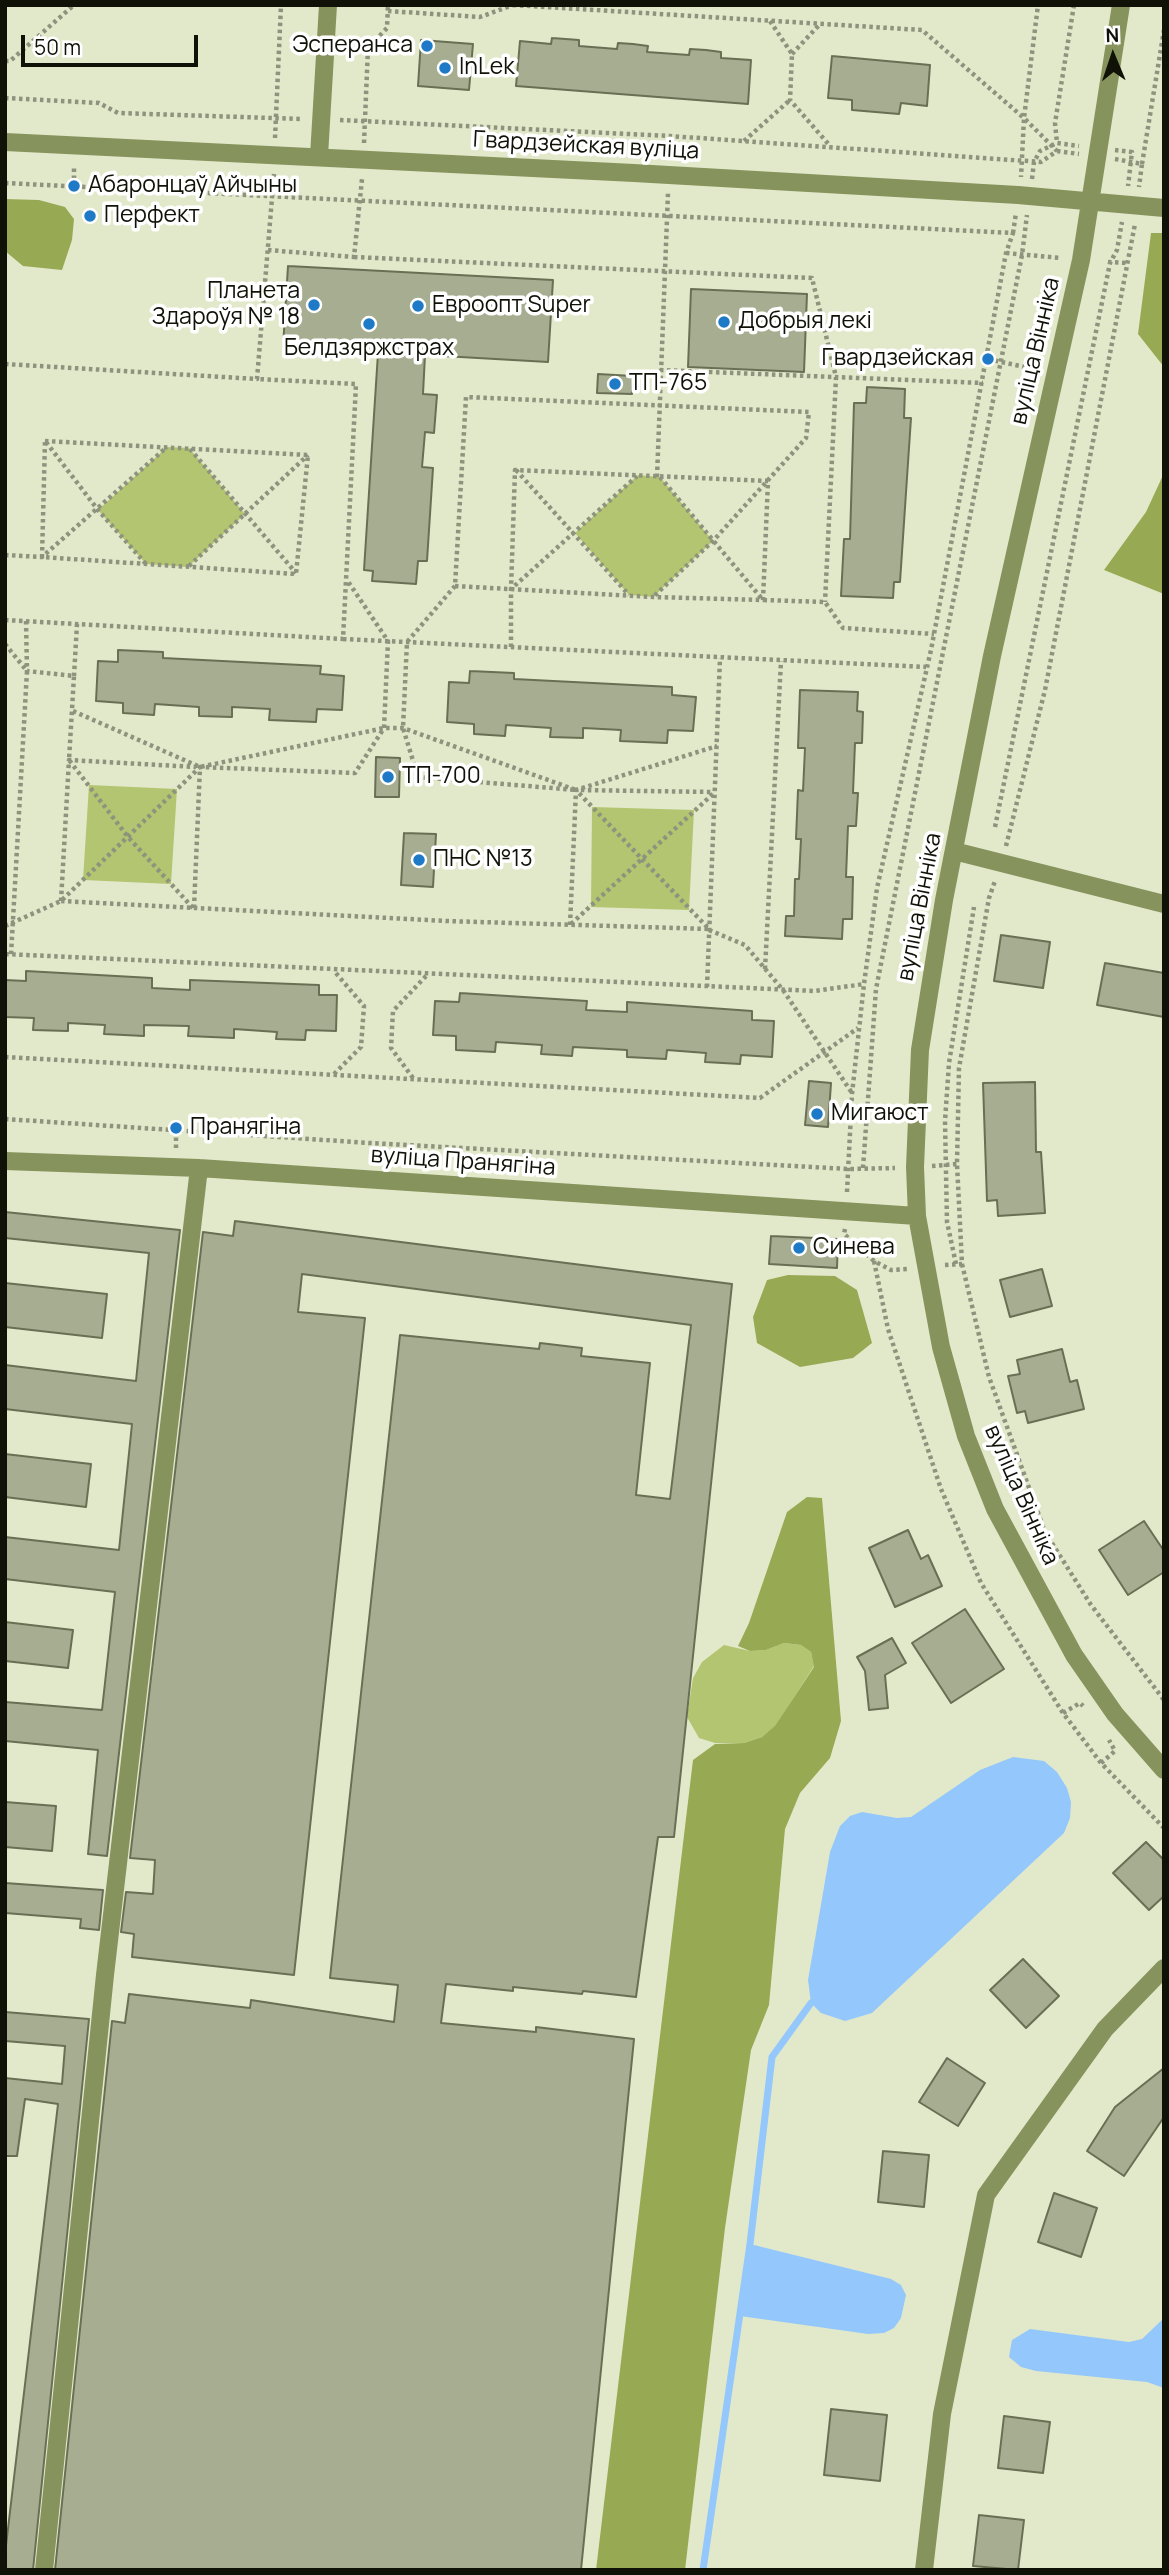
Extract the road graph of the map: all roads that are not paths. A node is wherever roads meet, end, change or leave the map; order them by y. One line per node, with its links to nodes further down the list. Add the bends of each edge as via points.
1 (328, 5): 4 (street)
2 (1121, 5): 5 (street, вуліца Вінніка)
3 (5, 142): 4 (street, Гвардзейская вуліца)
4 (318, 156): 5 (street, Гвардзейская вуліца)
5 (1091, 201): 6 (street, Гвардзейская вуліца); 7 (street, вуліца Вінніка)
6 (1164, 208)
7 (954, 851): 8 (street); 11 (street, вуліца Вінніка, via 920,1050)
8 (1164, 904)
9 (5, 1161): 10 (street, вуліца Пранягіна)
10 (199, 1168): 11 (street, вуліца Пранягіна); 14 (street, via 105,1975)
11 (917, 1216): 12 (street, вуліца Вінніка, via 941,1347 966,1436 995,1508 1074,1655 1115,1714)
12 (1164, 1770)
13 (1164, 1968): 15 (street, via 1105,2029 986,2195 942,2414)
14 (44, 2570)
15 (924, 2570)

